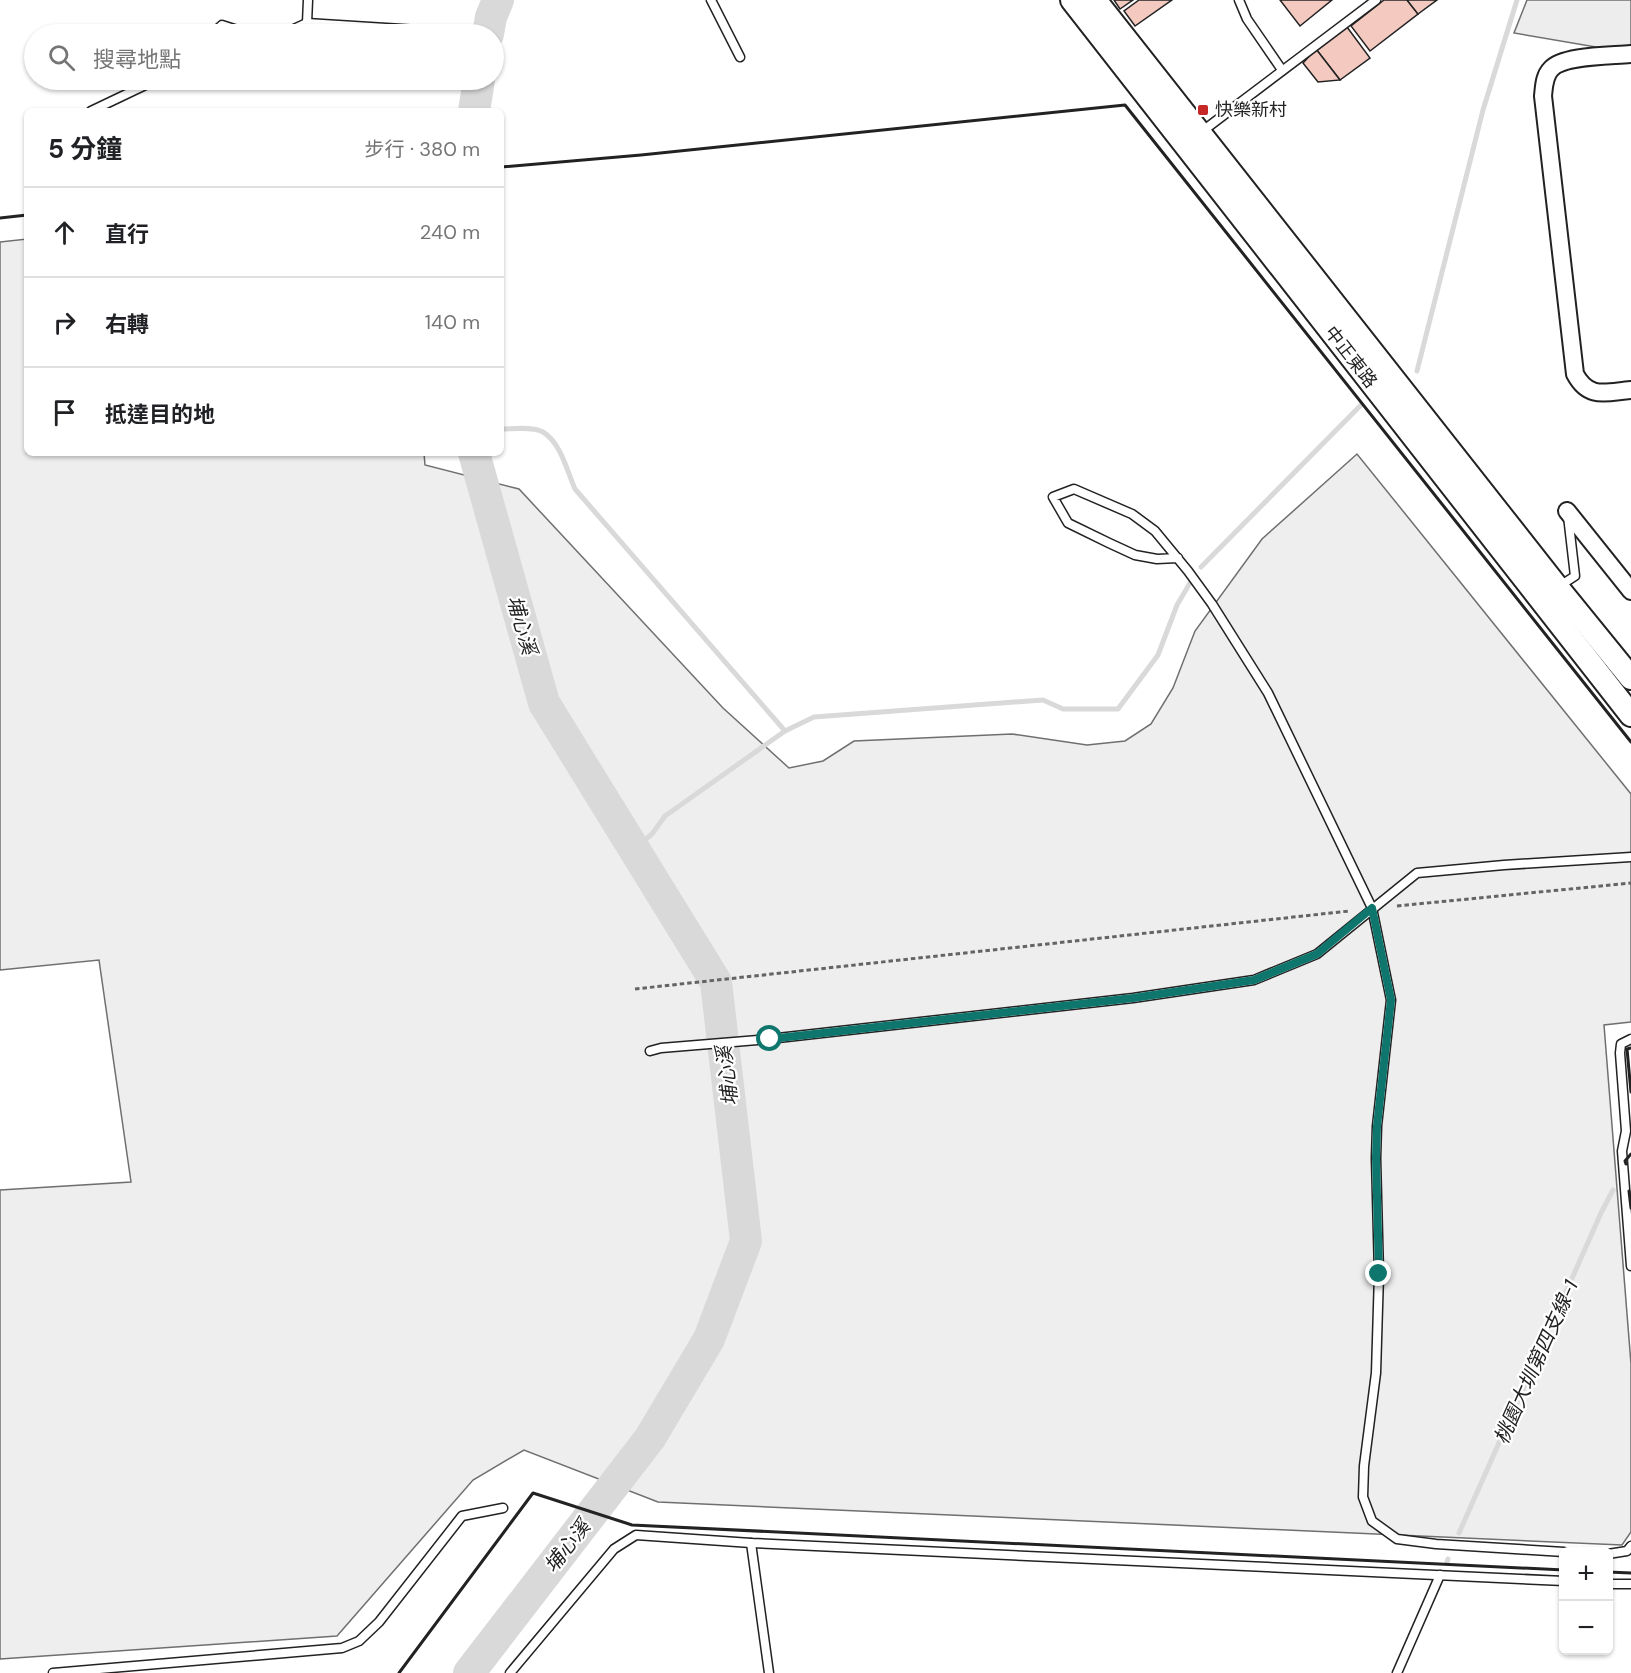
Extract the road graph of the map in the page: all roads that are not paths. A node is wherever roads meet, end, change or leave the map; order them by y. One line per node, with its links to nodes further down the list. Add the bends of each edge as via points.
1 (308, 0): 7 (lane)
2 (711, 0): 10 (lane)
3 (1072, 0): 14 (main road, 中正東路)
4 (1095, 0): 14 (main road, 中正東路)
5 (1239, 0): 11 (lane, via 1247,19)
6 (1376, 0): 11 (lane)
7 (307, 23): 8 (lane)
8 (323, 24)
9 (1631, 54): 15 (street, via 1562,61 1544,81 1543,96 1575,374 1581,385 1596,393)
10 (740, 57)
11 (1282, 70): 14 (lane)
12 (135, 90): 13 (lane)
13 (97, 108)
14 (1193, 139): 19 (main road, 中正東路)
15 (1631, 390)
16 (1567, 511): 18 (street); 19 (lane, via 1575,576)
17 (1178, 558): 17 (lane, via 1155,531 1132,514 1074,489 1053,497 1068,523 1135,555); 23 (lane, via 1268,693)
18 (1631, 591)
19 (1550, 594): 20 (main road, 中正東路); 21 (main road, 中正東路)
20 (1631, 678)
21 (1631, 715)
22 (1631, 857): 23 (lane, via 1417,873)
23 (1372, 908): 25 (lane, via 1317,954 1254,980 1133,998); 30 (lane, via 1391,1000 1377,1126 1376,1373 1363,1497 1372,1521 1397,1539)
24 (1631, 1038): 26 (lane, via 1621,1044 1620,1053 1626,1131 1622,1151)
25 (650, 1051)
26 (1631, 1266)
27 (503, 1508): 36 (lane, via 462,1516 379,1622 359,1641 342,1648)
28 (751, 1543): 32 (lane); 37 (lane, via 636,1535 614,1549); 38 (lane)
29 (1631, 1546): 31 (lane, via 1627,1551)
30 (1559, 1552)
31 (1613, 1553)
32 (1440, 1575): 33 (lane); 39 (lane)
33 (1559, 1581)
34 (1613, 1584): 35 (lane)
35 (1631, 1584)
36 (53, 1673)
37 (510, 1673)
38 (769, 1673)
39 (1397, 1673)

